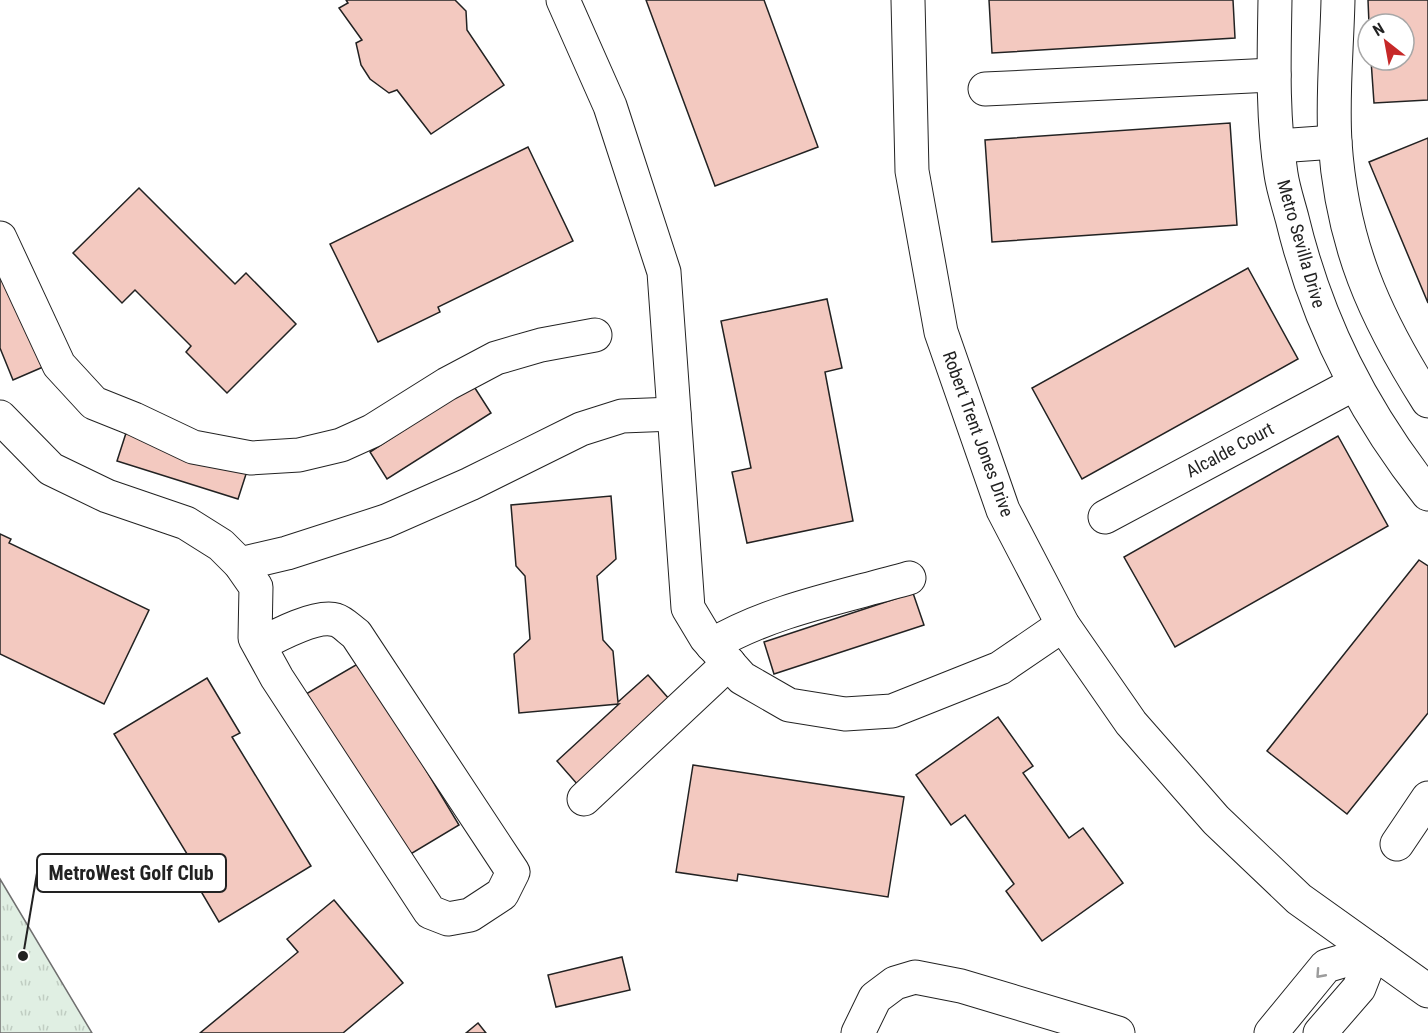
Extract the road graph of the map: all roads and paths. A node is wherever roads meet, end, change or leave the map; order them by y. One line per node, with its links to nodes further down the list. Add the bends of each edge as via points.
1 (563, 0): 13 (street, via 610,106 664,272)
2 (908, 0): 19 (street, Robert Trent Jones Drive, via 912,171 941,332 1003,510)
3 (1275, 0): 5 (street, Metro Sevilla Drive)
4 (1338, 0): 7 (street)
5 (1274, 75): 6 (street); 8 (street, Metro Sevilla Drive)
6 (985, 89)
7 (1335, 142): 8 (street); 12 (street, via 1345,214 1358,266 1374,308)
8 (1278, 146): 11 (street, Metro Sevilla Drive, via 1302,261 1325,324)
9 (0, 238): 10 (street, via 59,365 94,403 193,447 251,458 341,445 496,358)
10 (595, 335)
11 (1354, 384): 15 (street, Metro Sevilla Drive, via 1403,463); 16 (street, Alcalde Court)
12 (1428, 401)
13 (674, 414): 17 (street, via 622,416 580,429 386,521); 21 (street, via 688,608)
14 (0, 417): 17 (street, via 51,469 107,496 186,523 221,545)
15 (1428, 495)
16 (1105, 517)
17 (240, 564): 20 (street, via 256,587 255,638)
18 (909, 578): 21 (street, via 736,631)
19 (1063, 625): 21 (street, via 1000,668 892,711 845,714 789,705 742,678); 25 (street, Robert Trent Jones Drive, via 1131,723 1216,820 1299,899)
20 (259, 645): 20 (street, via 430,912 448,919 470,915 502,894 513,872 356,634 337,620 323,619)
21 (720, 654): 23 (street)
22 (1428, 798): 24 (street)
23 (584, 799)
24 (1397, 844)
25 (1373, 952): 26 (street, Robert Trent Jones Drive); 29 (street, one-way to 29, via 1326,966); 30 (street, via 1359,988)
26 (1428, 991)
27 (858, 1033): 28 (street, via 875,998 895,983 915,977 961,986)
28 (1118, 1033)
29 (1271, 1033)
30 (1320, 1033)

